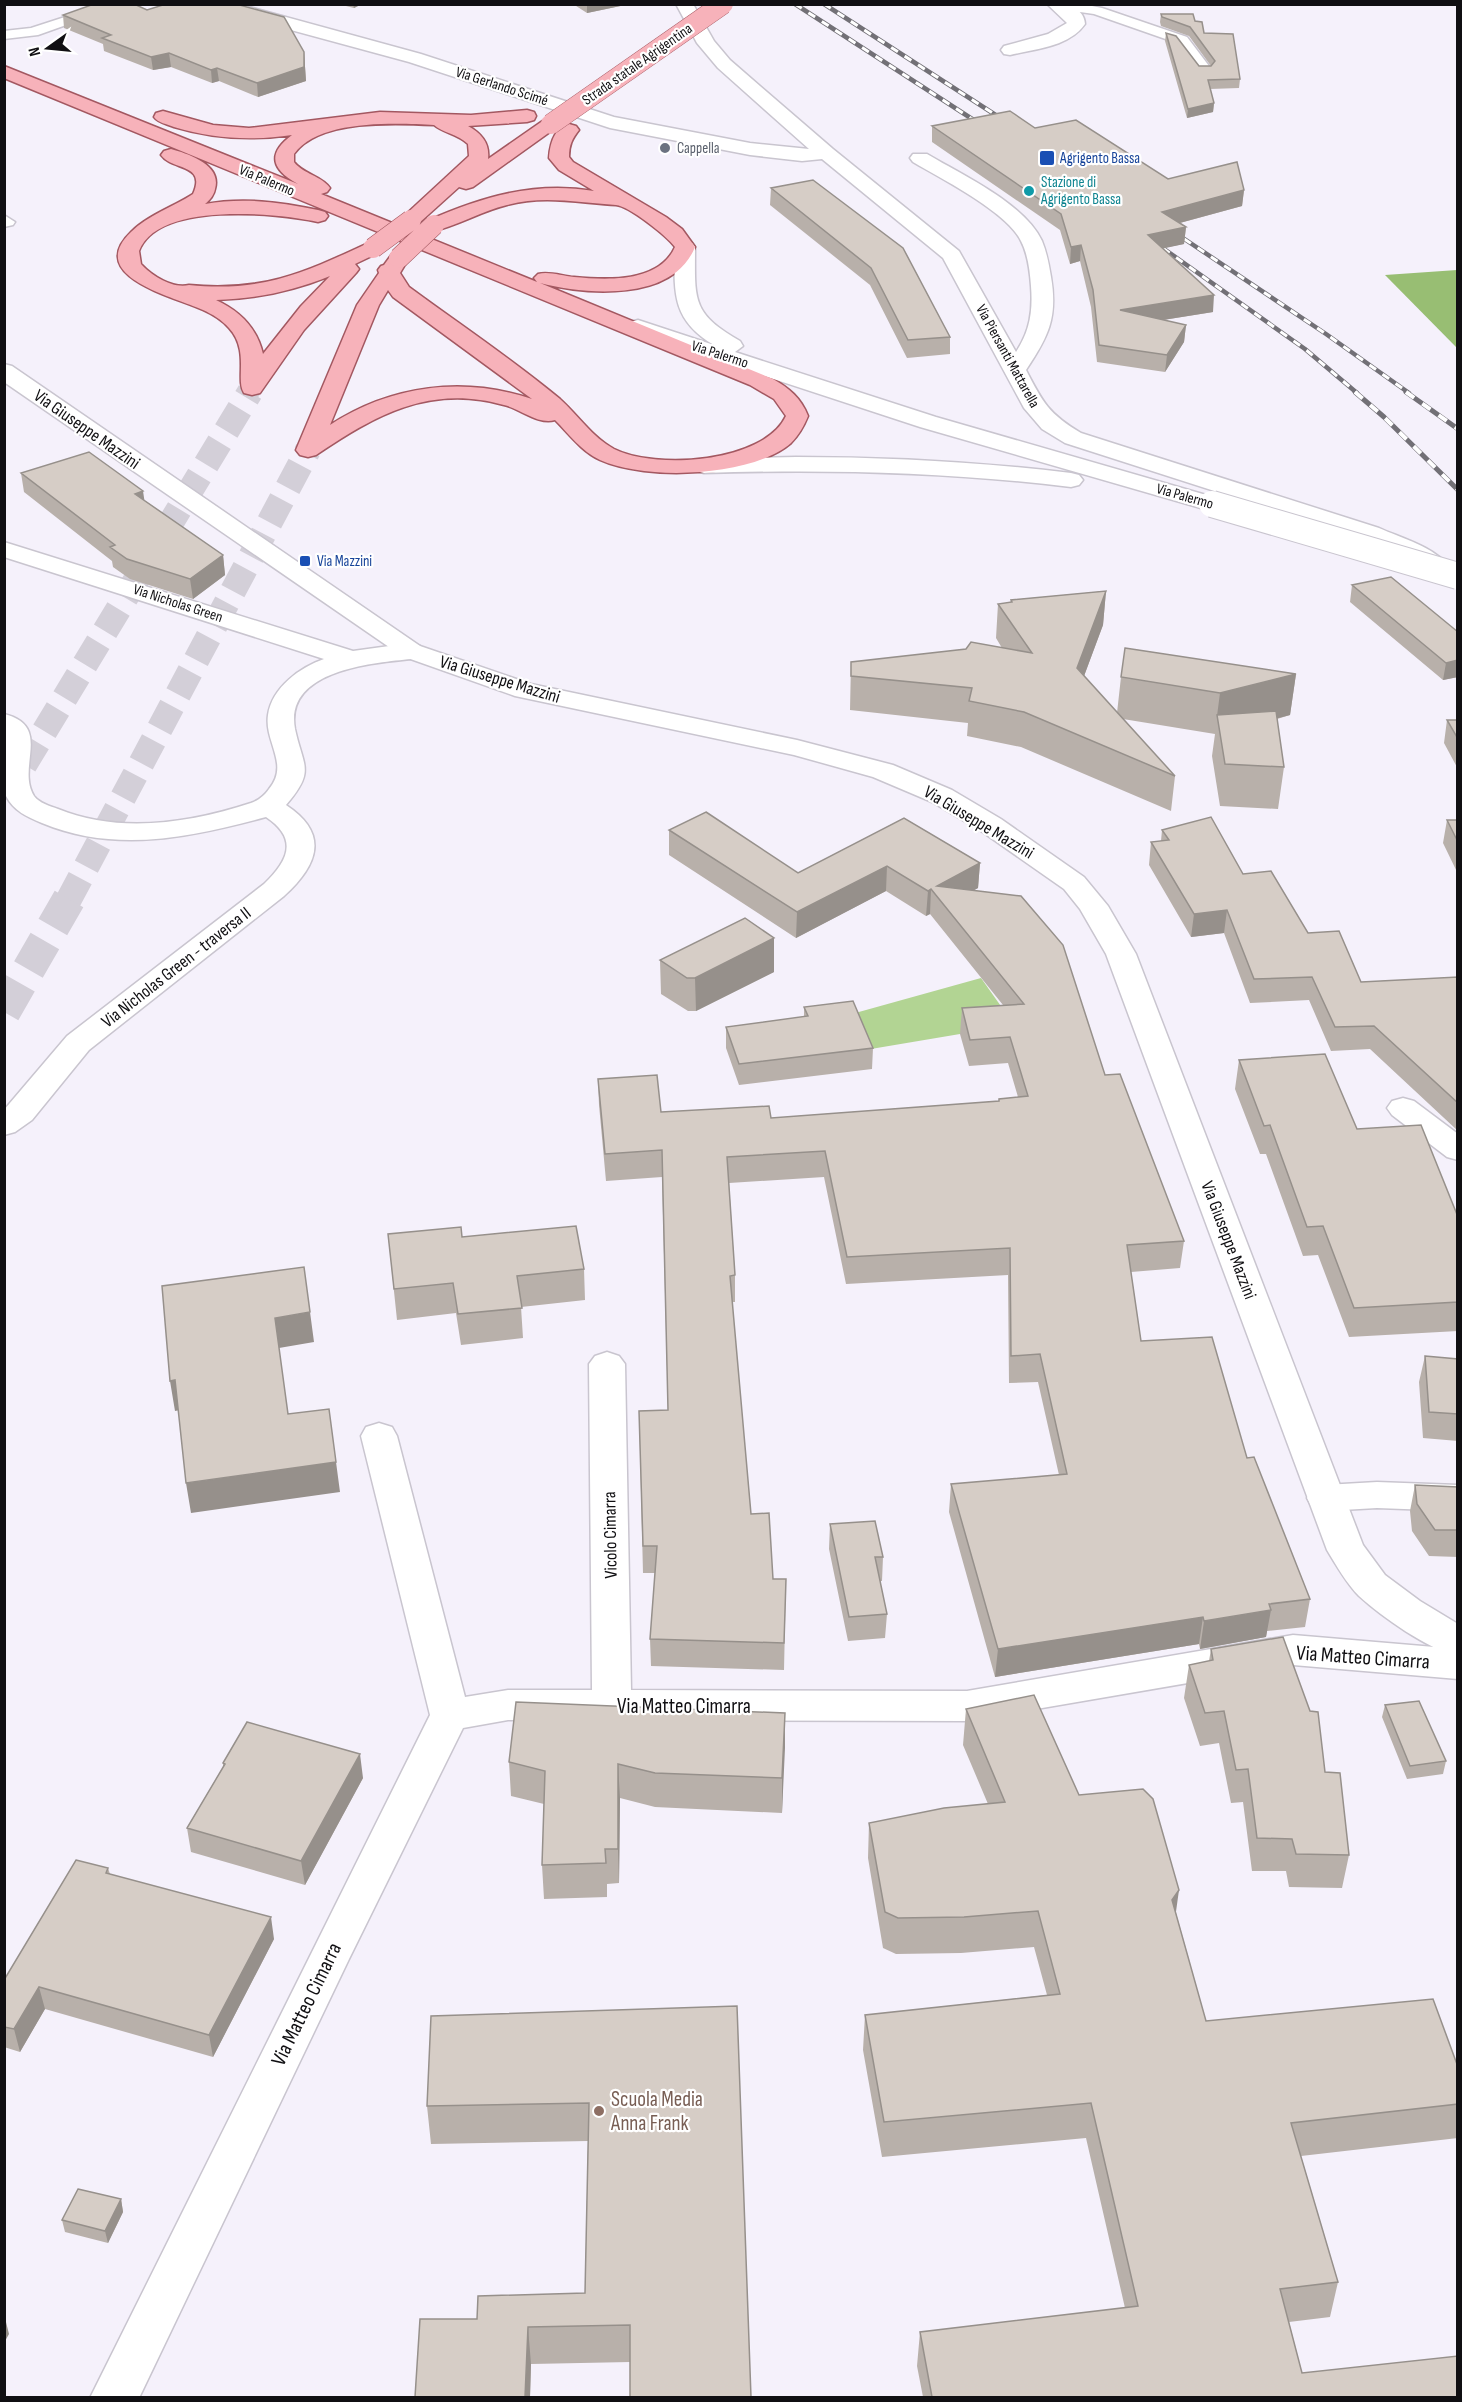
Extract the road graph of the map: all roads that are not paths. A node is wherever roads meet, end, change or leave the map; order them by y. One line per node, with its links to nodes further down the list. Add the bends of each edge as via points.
1 (119, 4): 6 (lane, via 33,32)
2 (216, 4): 16 (street, Via Gerlando Scimé, via 415,58 610,122 750,149 802,155)
3 (684, 4): 16 (street, Via Piersanti Mattarella, via 706,43 724,64)
4 (723, 4): 7 (main road, Strada statale Agrigentina, bridge)
5 (1059, 7): 8 (street, via 1076,19 1072,29); 10 (lane, via 1097,11 1182,40)
6 (4, 35)
7 (660, 49): 13 (main road, bridge, via 565,103 527,116 484,122); 15 (main road, bridge)
8 (1010, 50)
9 (4, 66): 14 (main road, via 200,129 257,134)
10 (1205, 70)
11 (4, 71): 21 (main road, Via Palermo)
12 (4, 83): 20 (main road, via 202,171 207,179 202,197)
13 (417, 119): 14 (main road); 21 (main road, via 463,131 476,140 480,153)
14 (340, 123): 21 (main road, via 314,130 293,143 285,155 287,167)
15 (560, 127): 18 (main road, via 559,158); 19 (main road); 21 (main road)
16 (826, 153): 27 (street, Via Piersanti Mattarella, via 952,255)
17 (920, 158): 27 (street, via 1014,220 1033,245 1044,304 1039,334)
18 (627, 204): 19 (main road, via 562,192 517,195); 22 (main road, via 659,221)
19 (434, 225): 21 (main road, bridge)
20 (153, 226): 24 (main road, via 213,209 282,209 329,219 425,260); 25 (main road, via 132,243 127,255 138,274)
21 (401, 246): 22 (main road, via 588,286 634,282 664,272 676,264); 23 (main road, bridge); 24 (main road, Via Palermo); 30 (main road, via 393,283 401,292 553,404); 30 (main road, via 368,305 308,450 383,406 445,393 506,397 527,404)
22 (685, 247): 29 (street, via 687,305 693,319 708,334)
23 (373, 248): 25 (main road, via 307,279 268,290 206,293); 25 (main road, via 318,298 292,328 252,388 251,347 234,321)
24 (510, 280): 26 (main road, Via Palermo)
25 (160, 285)
26 (587, 310): 29 (street, Via Palermo); 31 (main road, via 758,380 792,403 797,417 792,430 777,442 758,452)
27 (1015, 370): 35 (street, Via Piersanti Mattarella, via 1041,417 1060,432 1370,533 1417,554)
28 (4, 371): 36 (street, Via Giuseppe Mazzini)
29 (858, 399): 32 (street, Via Palermo)
30 (589, 441): 31 (main road, via 604,453 625,461)
31 (696, 466): 32 (street, via 799,462 912,465 1034,475)
32 (1212, 504): 34 (street, Via Palermo, bridge)
33 (4, 549): 37 (street, Via Nicholas Green)
34 (1458, 576)
35 (1458, 582)
36 (411, 651): 37 (street); 45 (street, Via Giuseppe Mazzini, via 524,690 798,748 883,771 942,796 1074,883 1093,906 1121,954)
37 (352, 659): 39 (street, via 310,675 280,710 279,724 292,759 290,783)
38 (4, 722): 39 (street, via 17,735 17,786 21,799 52,818 94,828 174,830)
39 (269, 806): 41 (street, Via Nicholas Green - traversa II, via 294,824 300,835 301,858 295,870 78,1043 21,1113)
40 (1403, 1108): 42 (street)
41 (4, 1125)
42 (1458, 1150)
43 (607, 1364): 49 (street, Vicolo Cimarra)
44 (379, 1436): 50 (street)
45 (1325, 1498): 46 (street); 47 (street, Via Giuseppe Mazzini, via 1346,1550 1372,1585)
46 (1458, 1498)
47 (1458, 1643)
48 (1458, 1664): 49 (street, Via Matteo Cimarra, via 1293,1650 968,1706)
49 (612, 1707): 50 (street, Via Matteo Cimarra, via 507,1705)
50 (450, 1715): 51 (street, Via Matteo Cimarra)
51 (116, 2397)

